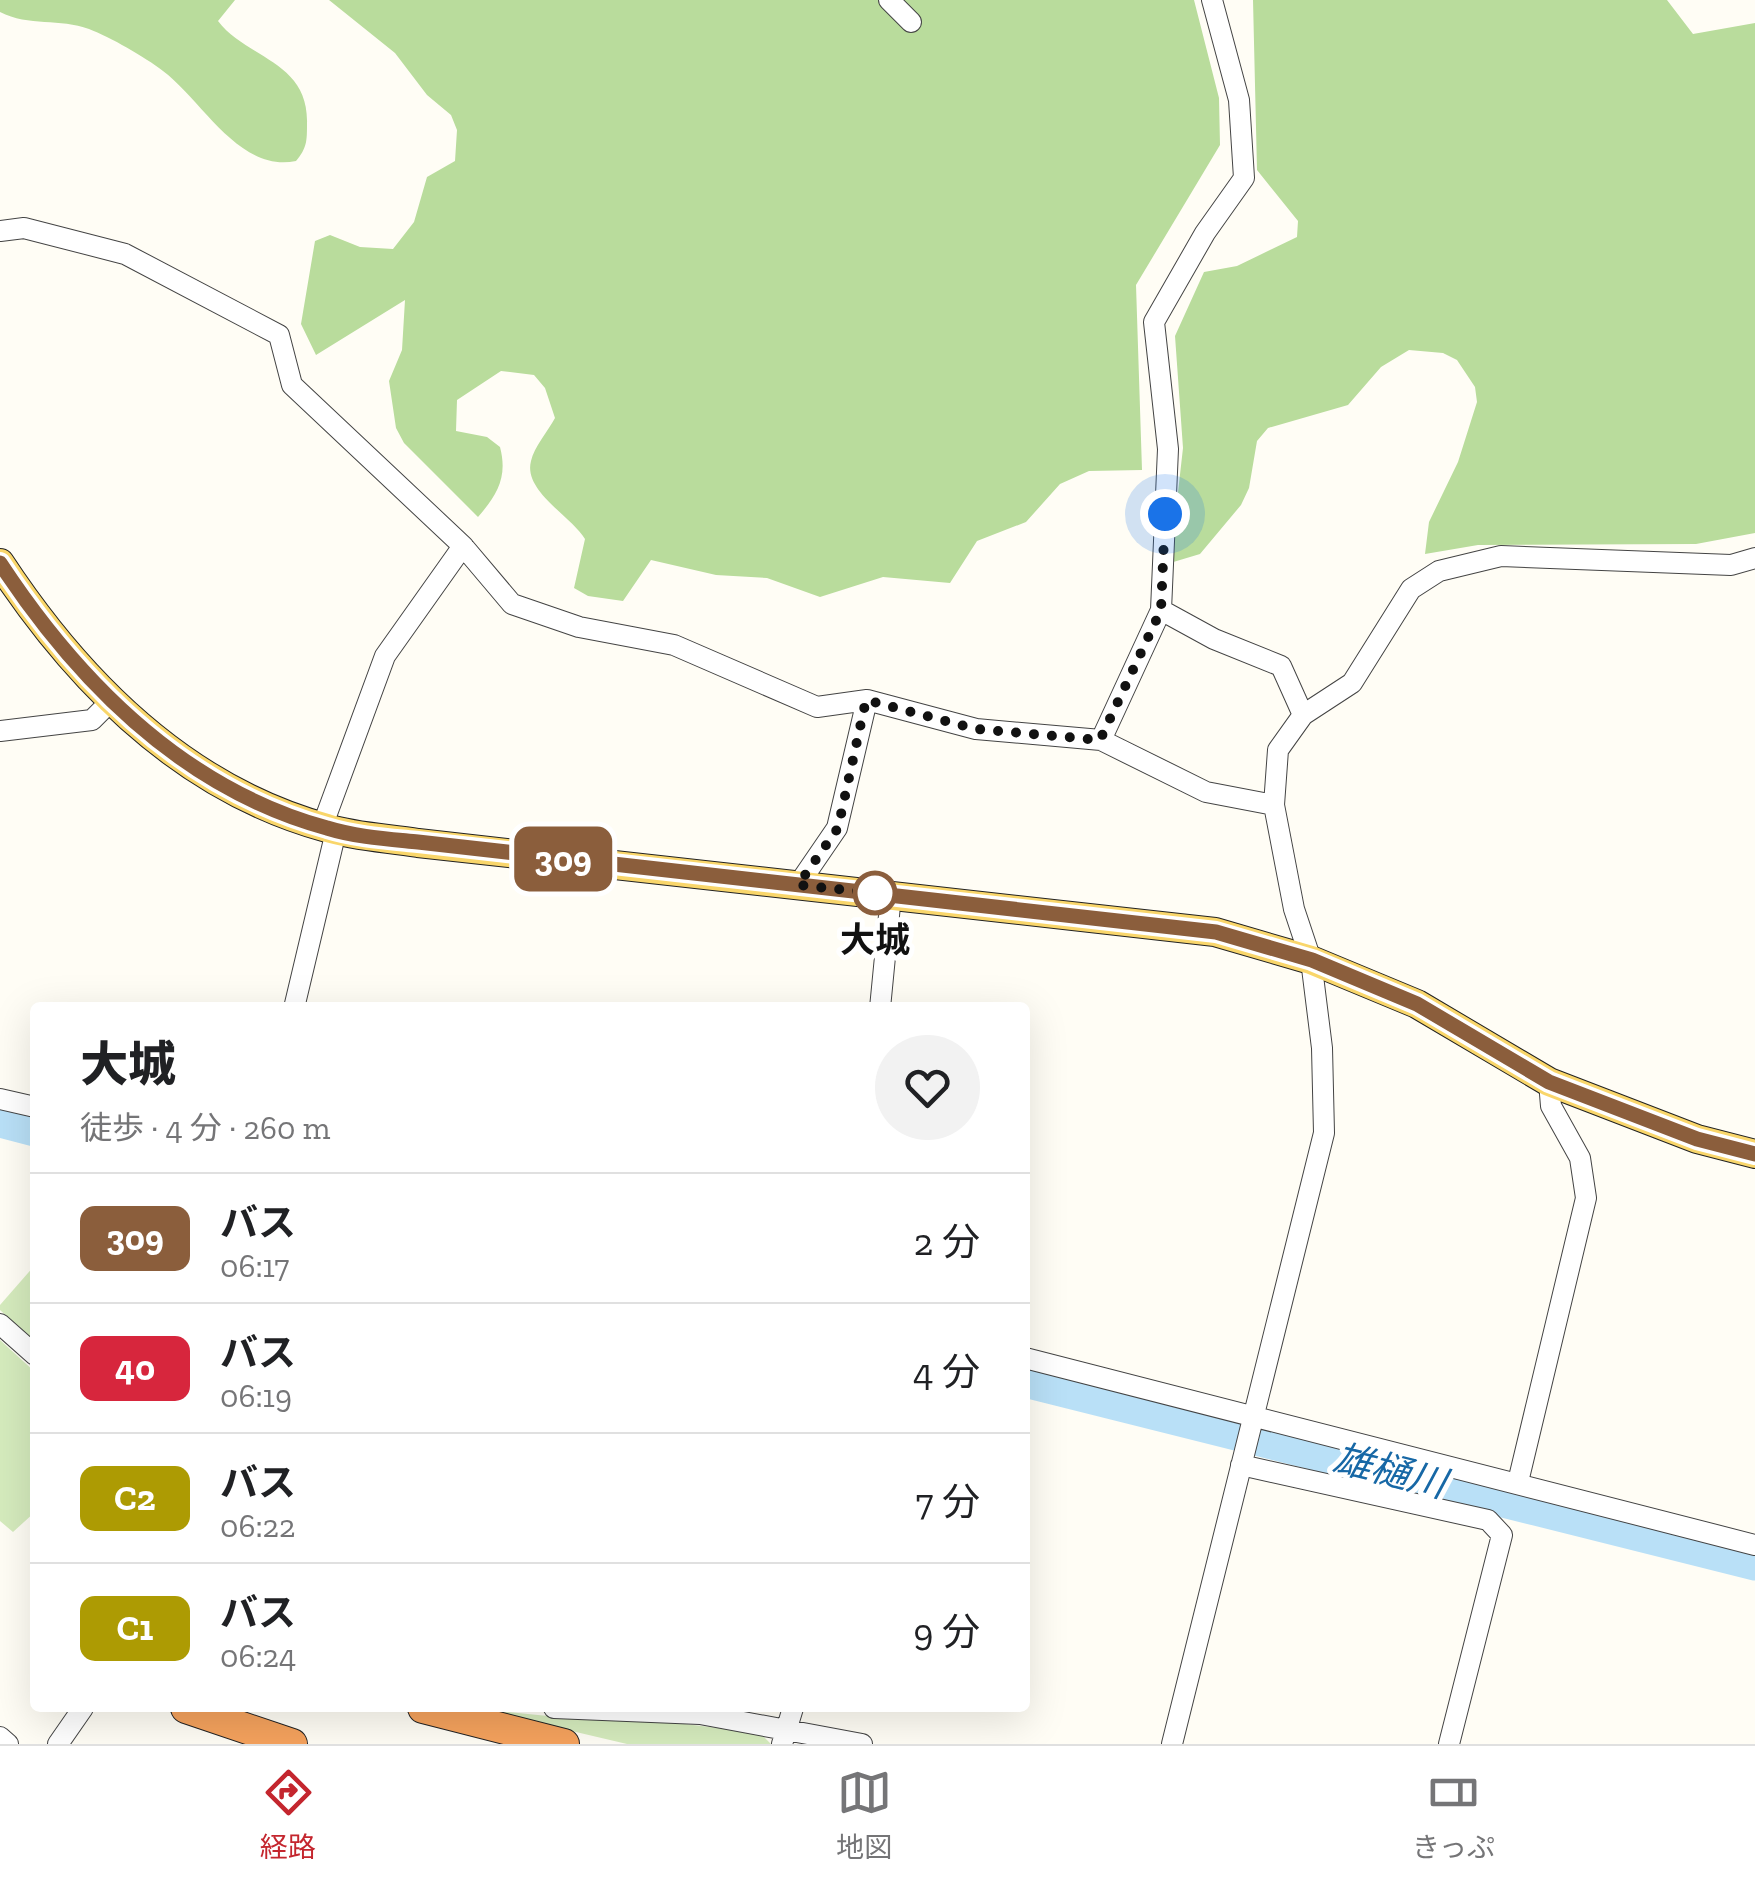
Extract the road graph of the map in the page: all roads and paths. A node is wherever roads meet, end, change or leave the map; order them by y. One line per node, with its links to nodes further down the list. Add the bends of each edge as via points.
1 (889, 0): 3 (street)
2 (1212, 0): 8 (street, via 1239,100 1244,178 1154,322 1168,449)
3 (911, 22)
4 (0, 231): 5 (street, via 24,228 125,254 279,334 292,385)
5 (463, 546): 9 (street, via 512,604 579,627 674,645 817,707); 15 (street, via 385,656)
6 (1755, 558): 11 (street, via 1731,565 1501,556 1439,572 1411,589 1352,683)
7 (0, 563): 10 (main road, via 49,634)
8 (1161, 610): 11 (street, via 1281,666); 13 (street)
9 (866, 700): 13 (street, via 976,729); 16 (street, via 838,828)
10 (110, 702): 12 (street, via 92,720); 15 (main road, via 210,777)
11 (1304, 715): 14 (street, via 1278,750)
12 (0, 731)
13 (1100, 740): 14 (street, via 1206,792)
14 (1274, 805): 18 (street, via 1294,909)
15 (329, 829): 16 (main road); 19 (street)
16 (798, 885): 17 (main road)
17 (892, 895): 18 (main road, via 1216,932); 20 (street)
18 (1312, 960): 21 (main road, via 1417,1004); 28 (street, via 1324,1133)
19 (295, 1002)
20 (881, 1002)
21 (1549, 1082): 24 (main road); 30 (street, via 1551,1106 1580,1158 1586,1198)
22 (0, 1099): 23 (street)
23 (30, 1106)
24 (1755, 1154)
25 (0, 1324): 26 (street)
26 (30, 1351)
27 (1030, 1359): 28 (street)
28 (1252, 1414): 29 (street); 30 (street)
29 (1242, 1465): 44 (street); 45 (street, via 1488,1520 1502,1536)
30 (1518, 1482): 31 (street)
31 (1755, 1546)
32 (80, 1712): 40 (street)
33 (198, 1712): 41 (highway)
34 (440, 1712): 42 (highway)
35 (651, 1712): 38 (street, via 700,1714)
36 (793, 1712): 38 (street)
37 (0, 1737): 39 (street)
38 (783, 1738): 43 (street)
39 (8, 1744)
40 (58, 1744)
41 (292, 1744)
42 (564, 1744)
43 (862, 1744)
44 (1172, 1744)
45 (1449, 1744)

